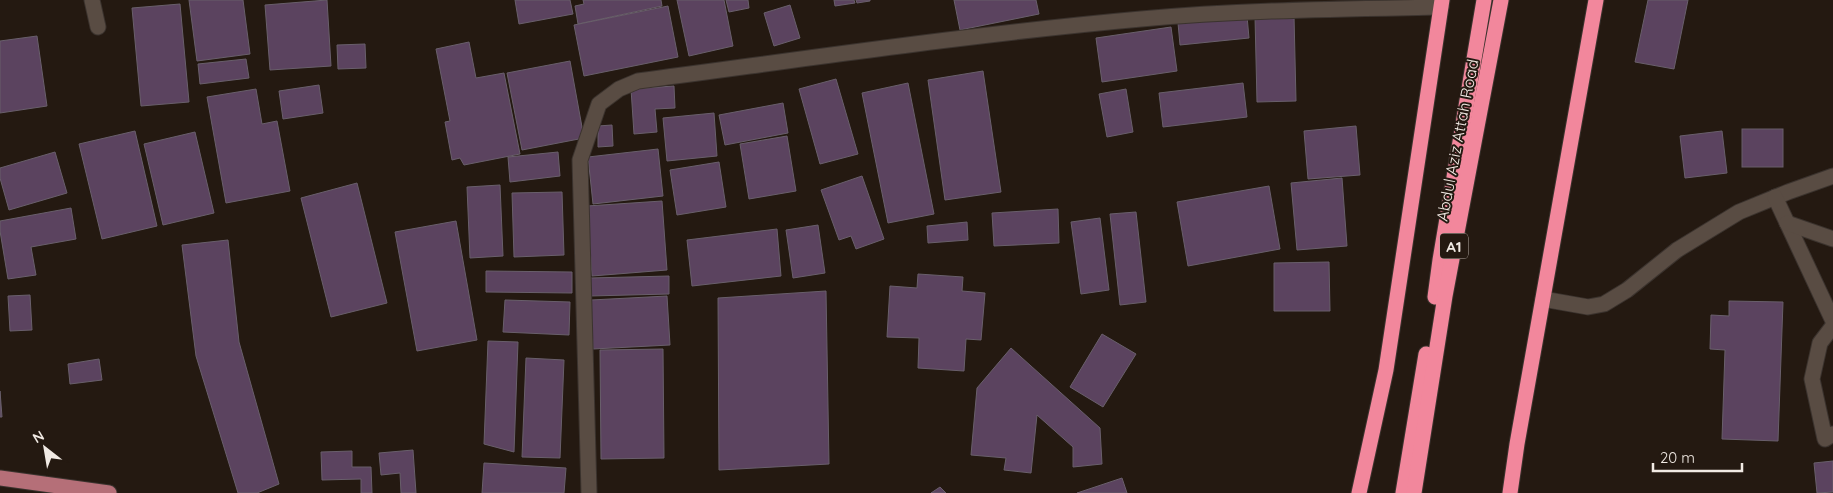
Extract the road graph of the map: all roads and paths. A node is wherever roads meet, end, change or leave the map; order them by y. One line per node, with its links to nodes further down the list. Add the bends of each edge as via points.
1 (92, 0): 6 (street)
2 (1484, 0): 20 (highway, Abdul Aziz Attah Road / A1)
3 (1501, 0): 21 (highway, Abdul Aziz Attah Road / A1, via 1445,296)
4 (1596, 0): 11 (highway)
5 (1442, 3): 18 (street, via 1142,19 990,35 638,81 619,89 599,104 580,160); 19 (highway, via 1386,370)
6 (98, 27)
7 (1833, 176): 8 (street)
8 (1775, 197): 9 (street); 11 (street, via 1740,212 1677,250 1604,304 1588,306)
9 (1787, 224): 10 (street); 12 (street)
10 (1833, 239)
11 (1543, 299): 22 (highway)
12 (1833, 321)
13 (1833, 326): 14 (street, via 1820,343 1812,379 1825,439)
14 (1833, 434)
15 (0, 478): 16 (main road)
16 (82, 491): 17 (main road)
17 (109, 493)
18 (589, 493)
19 (1359, 493)
20 (1403, 493)
21 (1414, 493)
22 (1510, 493)

